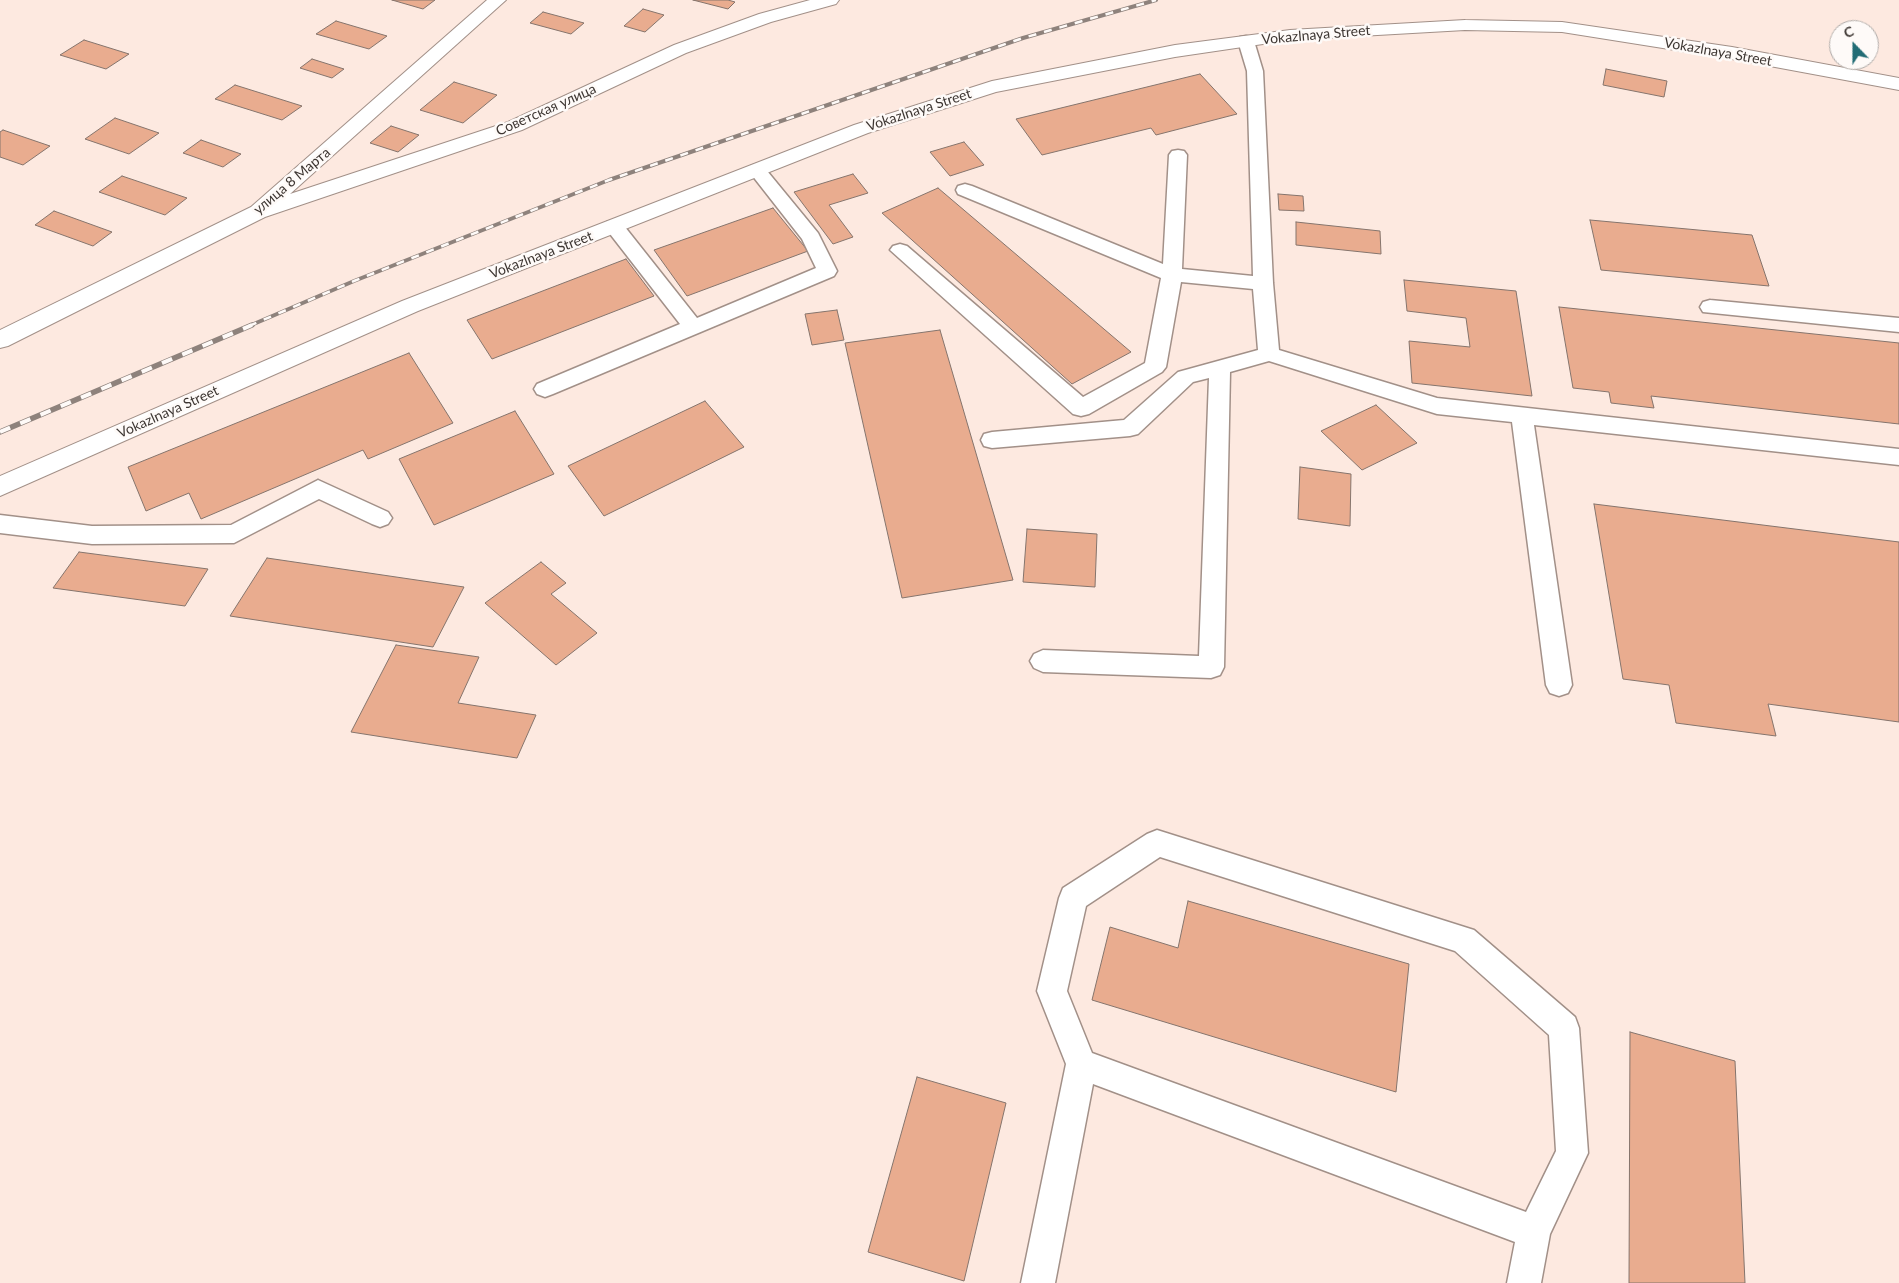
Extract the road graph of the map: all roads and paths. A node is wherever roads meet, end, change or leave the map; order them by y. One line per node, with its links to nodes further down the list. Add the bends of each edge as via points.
1 (498, 0): 8 (street, улица 8 Марта)
2 (830, 0): 8 (street, Советская улица, via 765,18 680,49 515,126)
3 (1246, 42): 4 (street, Vokazlnaya Street, via 1290,35 1465,25 1562,27); 6 (street, Vokazlnaya Street, via 1175,51 992,87 861,129); 12 (lane, via 1254,71)
4 (1899, 84)
5 (1178, 155): 11 (lane)
6 (757, 170): 9 (street, Vokazlnaya Street); 15 (lane, via 811,237 827,271)
7 (965, 190): 11 (lane)
8 (258, 212): 16 (street, улица 8 Марта)
9 (614, 226): 15 (lane); 23 (street, Vokazlnaya Street, via 410,306)
10 (900, 250): 11 (lane, via 1080,408 1155,368)
11 (1172, 275): 12 (lane)
12 (1263, 284): 17 (lane)
13 (1710, 307): 14 (lane)
14 (1899, 325)
15 (693, 327): 19 (lane)
16 (0, 340)
17 (1269, 354): 18 (lane); 20 (lane, via 1437,406)
18 (1220, 368): 21 (lane, via 1186,377 1130,428); 26 (lane, via 1211,667)
19 (545, 389)
20 (1522, 415): 22 (lane); 27 (lane)
21 (992, 440)
22 (1899, 457)
23 (0, 487)
24 (380, 518): 25 (lane, via 318,489 234,534 92,535)
25 (0, 524)
26 (1042, 661)
27 (1559, 685)
28 (1081, 1064): 29 (lane); 29 (lane, via 1052,991 1073,898 1157,843 1464,940 1564,1028 1572,1153); 30 (lane)
29 (1534, 1232): 31 (lane)
30 (1038, 1283)
31 (1524, 1283)

